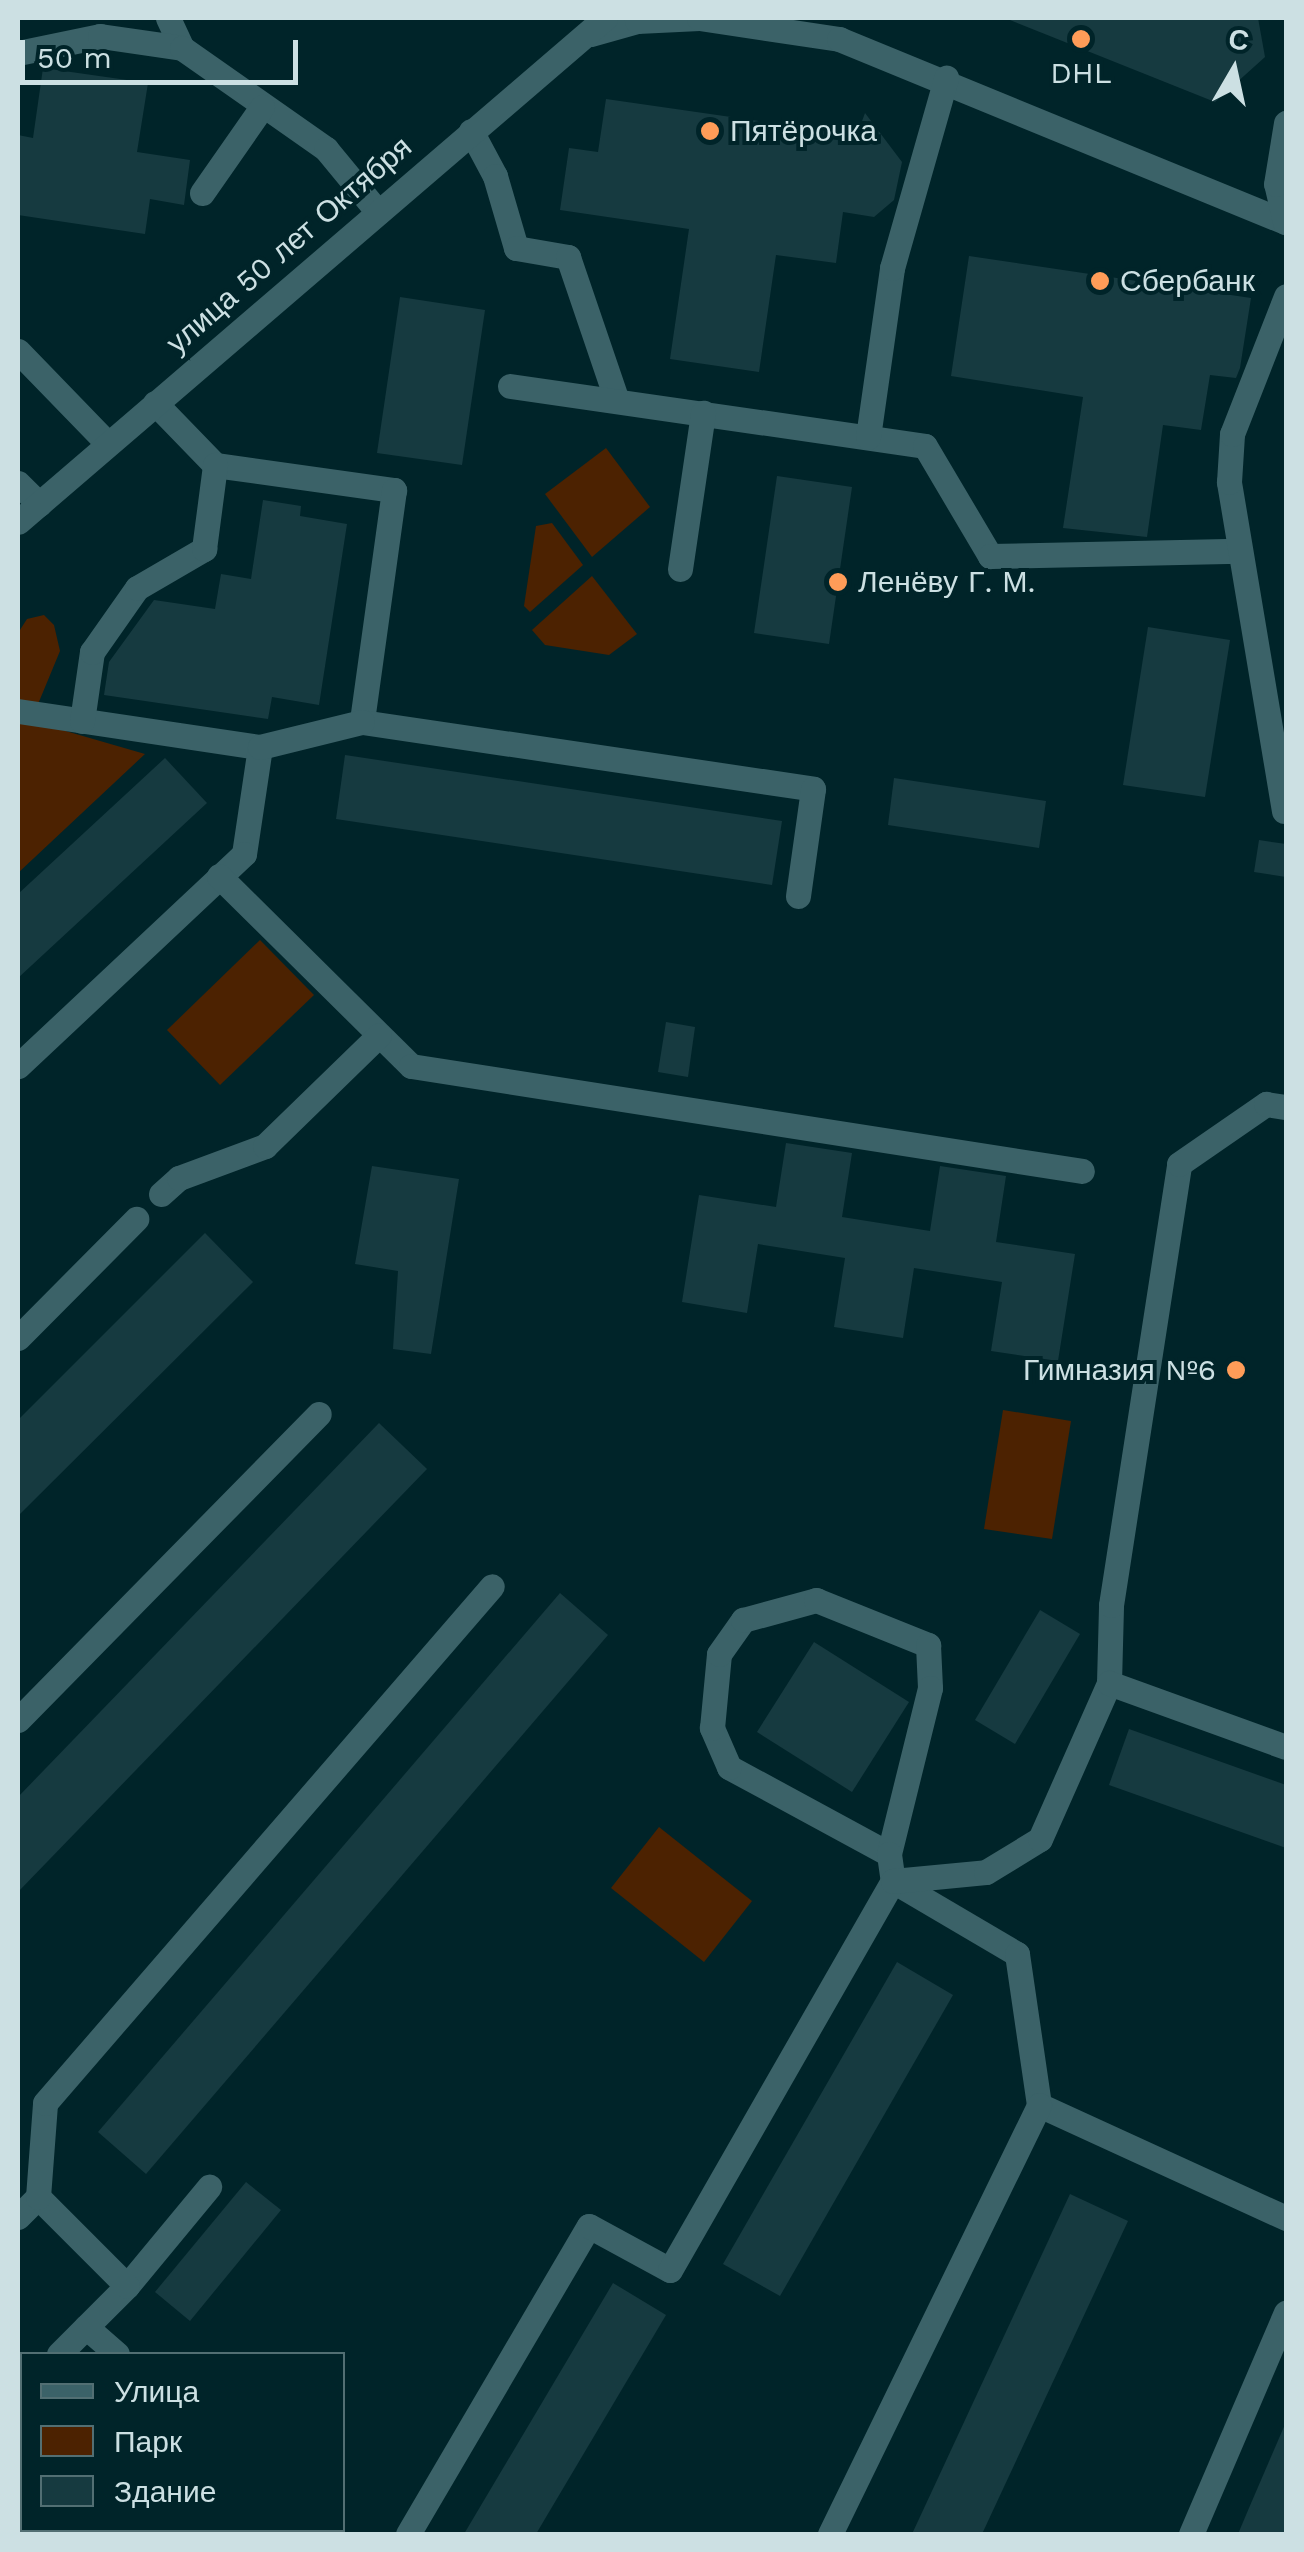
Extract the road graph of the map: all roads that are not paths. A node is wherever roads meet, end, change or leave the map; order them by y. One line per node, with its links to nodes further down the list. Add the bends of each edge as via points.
1 (168, 18): 5 (street)
2 (605, 18): 4 (street, улица 50 лет Октября)
3 (835, 28): 4 (street, via 664,18 602,29); 7 (street)
4 (573, 43): 10 (street, улица 50 лет Октября)
5 (182, 48): 6 (street, via 100,36); 8 (street)
6 (18, 53)
7 (946, 78): 13 (street); 20 (street, via 892,268)
8 (262, 107): 11 (street); 12 (street, via 326,150)
9 (1286, 122): 13 (street, via 1276,184)
10 (471, 131): 12 (street, улица 50 лет Октября); 17 (street, via 496,176 516,248 568,257)
11 (202, 193)
12 (378, 212): 18 (street, улица 50 лет Октября)
13 (1286, 222)
14 (1286, 296): 26 (street, via 1232,434 1229,482)
15 (18, 351): 21 (street)
16 (510, 386): 17 (street)
17 (616, 401): 19 (street)
18 (155, 404): 21 (street, улица 50 лет Октября); 22 (street)
19 (703, 413): 20 (street); 27 (street)
20 (868, 437): 26 (street, via 924,446 990,556)
21 (108, 444): 24 (street, улица 50 лет Октября)
22 (215, 465): 29 (street, via 204,548 137,588 92,652); 30 (street, via 394,490)
23 (18, 482): 24 (street)
24 (39, 504): 25 (street, улица 50 лет Октября)
25 (18, 522)
26 (1239, 551): 32 (street)
27 (680, 569)
28 (18, 711): 29 (street)
29 (82, 720): 31 (street)
30 (362, 722): 31 (street); 34 (street, via 813,789)
31 (260, 747): 33 (street, via 244,854)
32 (1284, 811)
33 (220, 876): 35 (street); 36 (street)
34 (798, 896)
35 (380, 1035): 38 (street, via 411,1066); 39 (street, via 265,1146 179,1178)
36 (18, 1066)
37 (1286, 1107): 44 (street, via 1266,1104 1179,1164 1111,1604)
38 (1082, 1172)
39 (161, 1194)
40 (136, 1218): 41 (street)
41 (18, 1338)
42 (319, 1414): 45 (street)
43 (492, 1586): 51 (street, via 45,2103)
44 (1110, 1684): 46 (street); 48 (street, via 1040,1839 986,1872)
45 (18, 1720)
46 (1286, 1747)
47 (889, 1854): 47 (street, via 930,1688 928,1645 816,1600 743,1620 720,1654 712,1728 729,1768); 48 (street)
48 (894, 1881): 49 (street, via 1017,1954); 59 (street, via 670,2270 589,2226)
49 (1040, 2105): 53 (street); 60 (street)
50 (208, 2187): 54 (street)
51 (38, 2197): 52 (street); 54 (street)
52 (18, 2217)
53 (1286, 2218)
54 (127, 2286): 56 (street)
55 (1286, 2312): 61 (street)
56 (86, 2327): 57 (street); 58 (street)
57 (61, 2352)
58 (114, 2352)
59 (408, 2534)
60 (830, 2534)
61 (1191, 2534)

